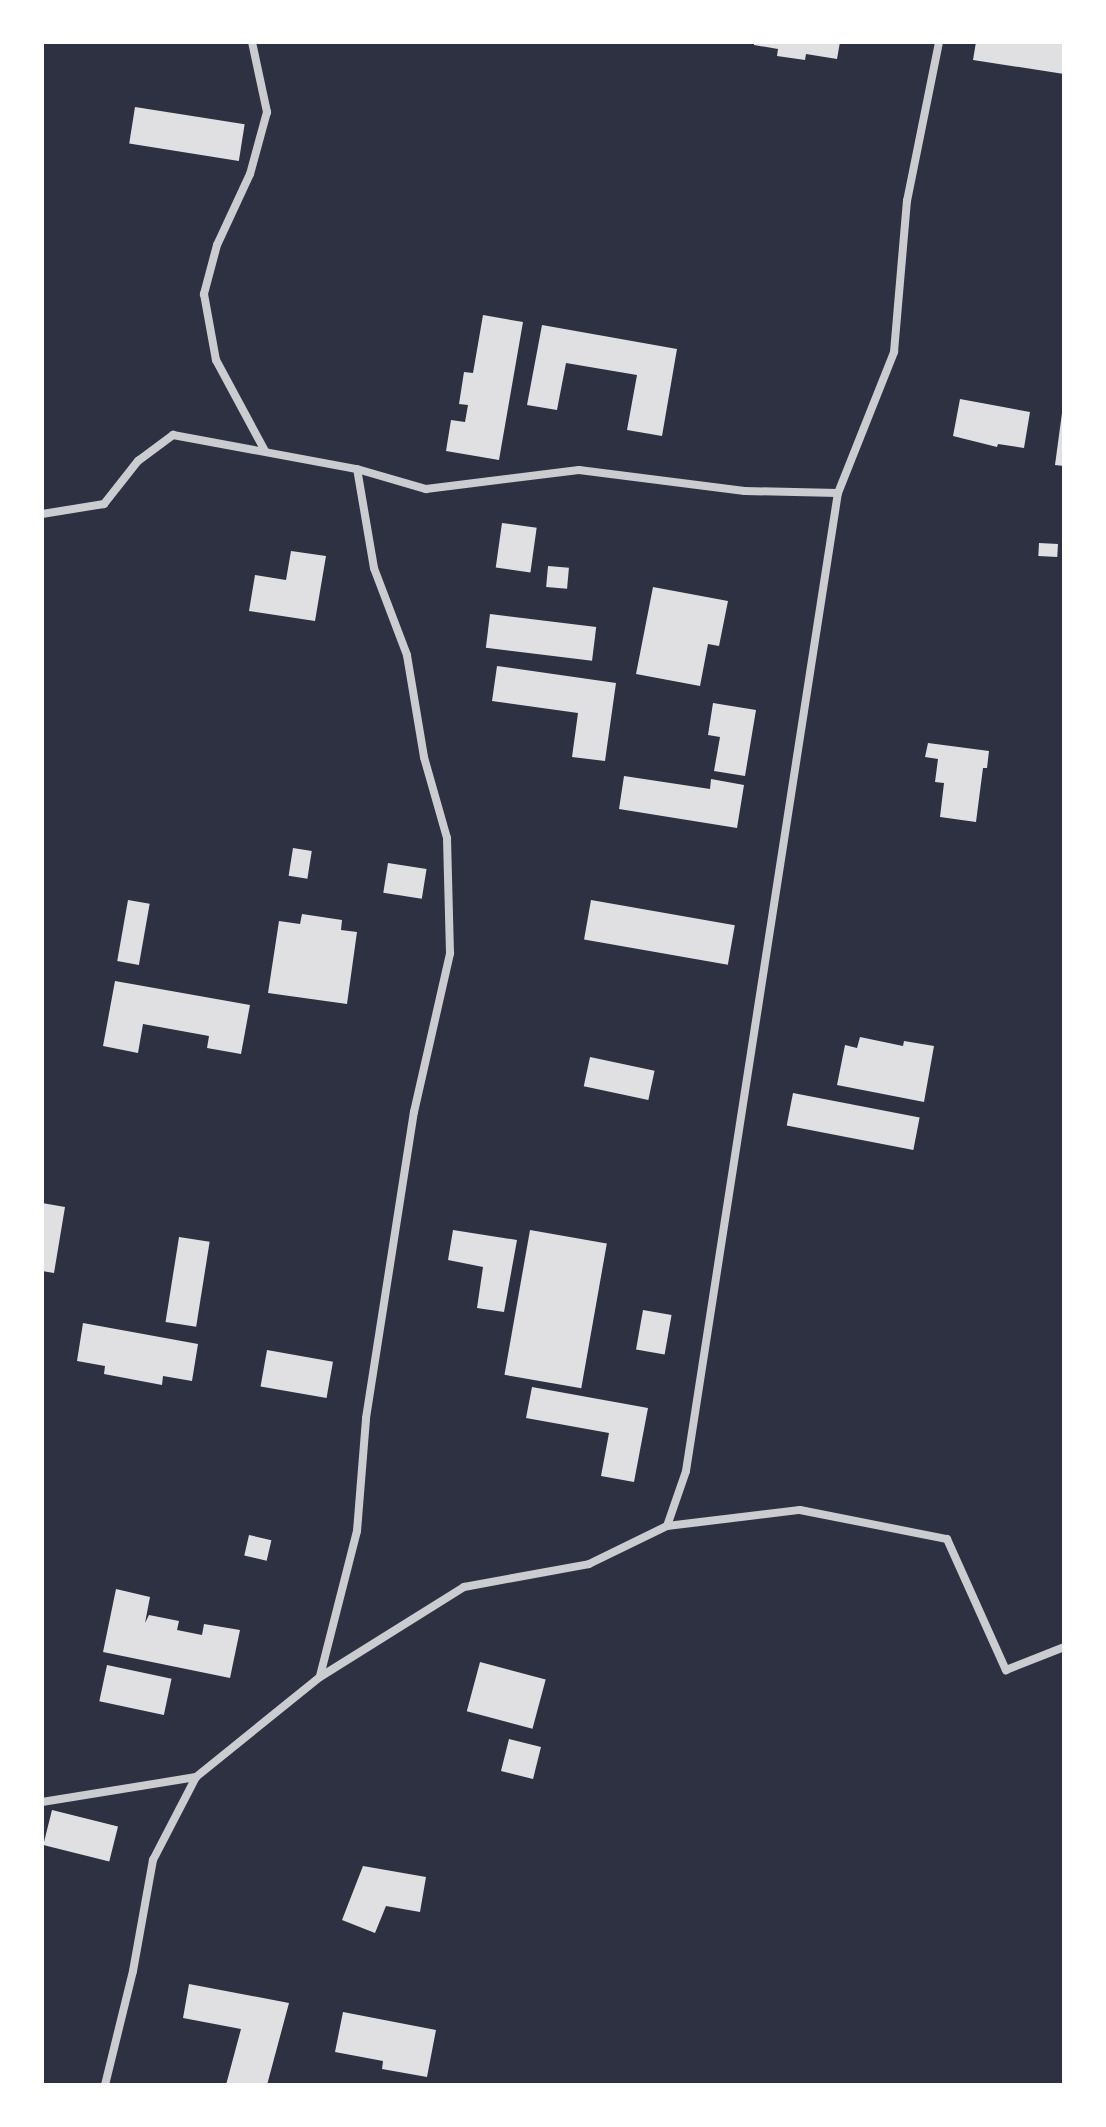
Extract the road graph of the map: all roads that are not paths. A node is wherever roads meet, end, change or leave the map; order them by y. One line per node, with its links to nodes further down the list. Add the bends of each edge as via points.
1 (252, 42): 3 (street, via 267,112 250,174 217,245 204,294 216,360)
2 (939, 42): 5 (street, via 907,201 894,352)
3 (265, 451): 4 (street); 6 (street, via 173,435 138,461 104,504)
4 (357, 469): 5 (street, via 426,489 579,470 745,491); 9 (street, via 374,568 407,655 424,757 447,838 450,953 404,1173 366,1418 357,1531)
5 (838, 493): 7 (street, via 686,1471)
6 (42, 514)
7 (667, 1526): 8 (street, via 800,1510 947,1539 1006,1670); 9 (street, via 589,1564 464,1587)
8 (1064, 1647)
9 (320, 1677): 10 (street)
10 (196, 1777): 11 (street); 12 (street, via 153,1860)
11 (42, 1802)
12 (105, 2085)

